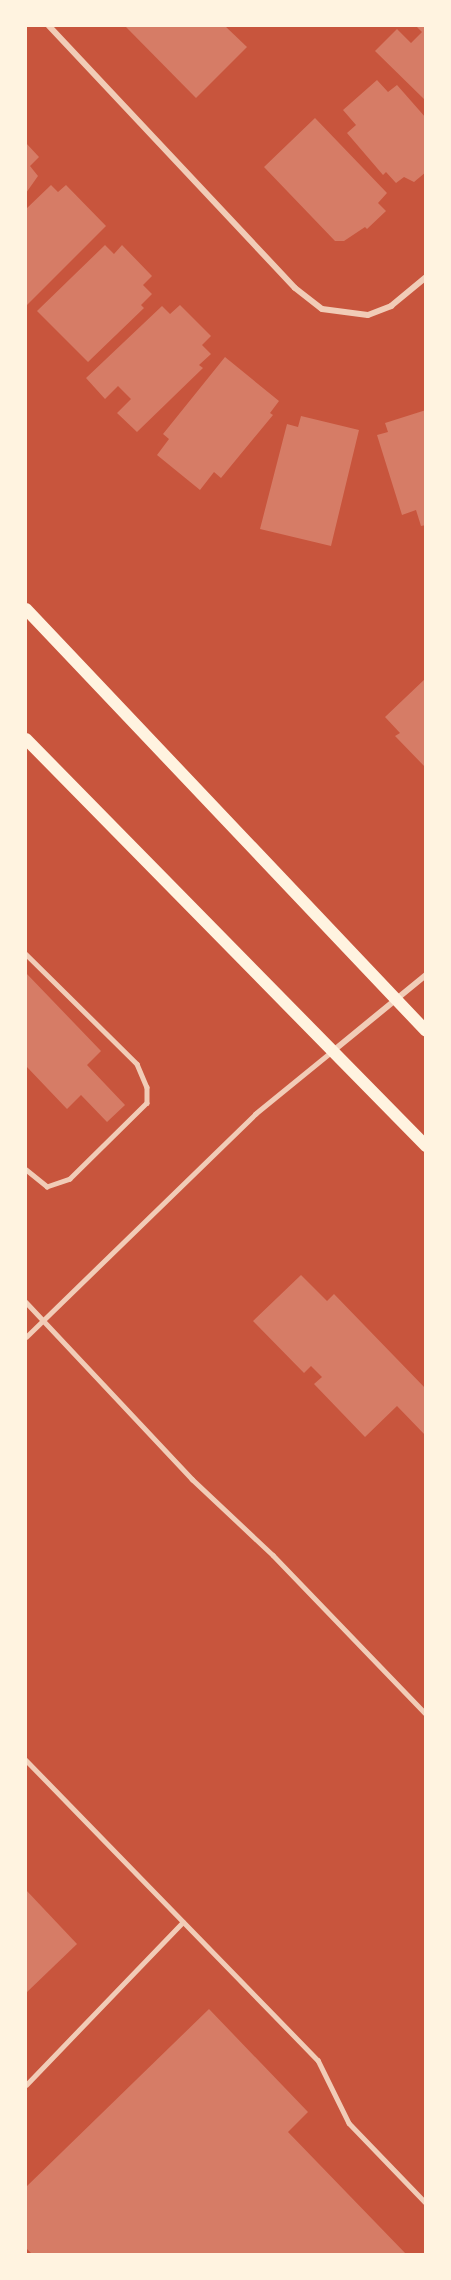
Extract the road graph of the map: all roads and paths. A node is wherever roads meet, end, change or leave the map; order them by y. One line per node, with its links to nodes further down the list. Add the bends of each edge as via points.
1 (49, 26): 2 (street, via 295,288 322,309 368,315 391,306)
2 (426, 277)
3 (26, 609): 7 (main road)
4 (26, 739): 9 (main road)
5 (26, 954): 11 (lane, via 137,1064 147,1087 147,1103 70,1179 47,1187)
6 (426, 975): 7 (street)
7 (395, 1000): 8 (main road); 9 (street)
8 (426, 1032)
9 (332, 1051): 10 (main road); 13 (lane, via 255,1114)
10 (426, 1146)
11 (26, 1170)
12 (26, 1302): 13 (lane)
13 (42, 1320): 14 (lane); 15 (lane, via 192,1479 273,1555)
14 (26, 1336)
15 (426, 1714)
16 (26, 1760): 17 (lane)
17 (183, 1922): 18 (lane); 19 (lane, via 318,2060 349,2123)
18 (26, 2085)
19 (426, 2203)

